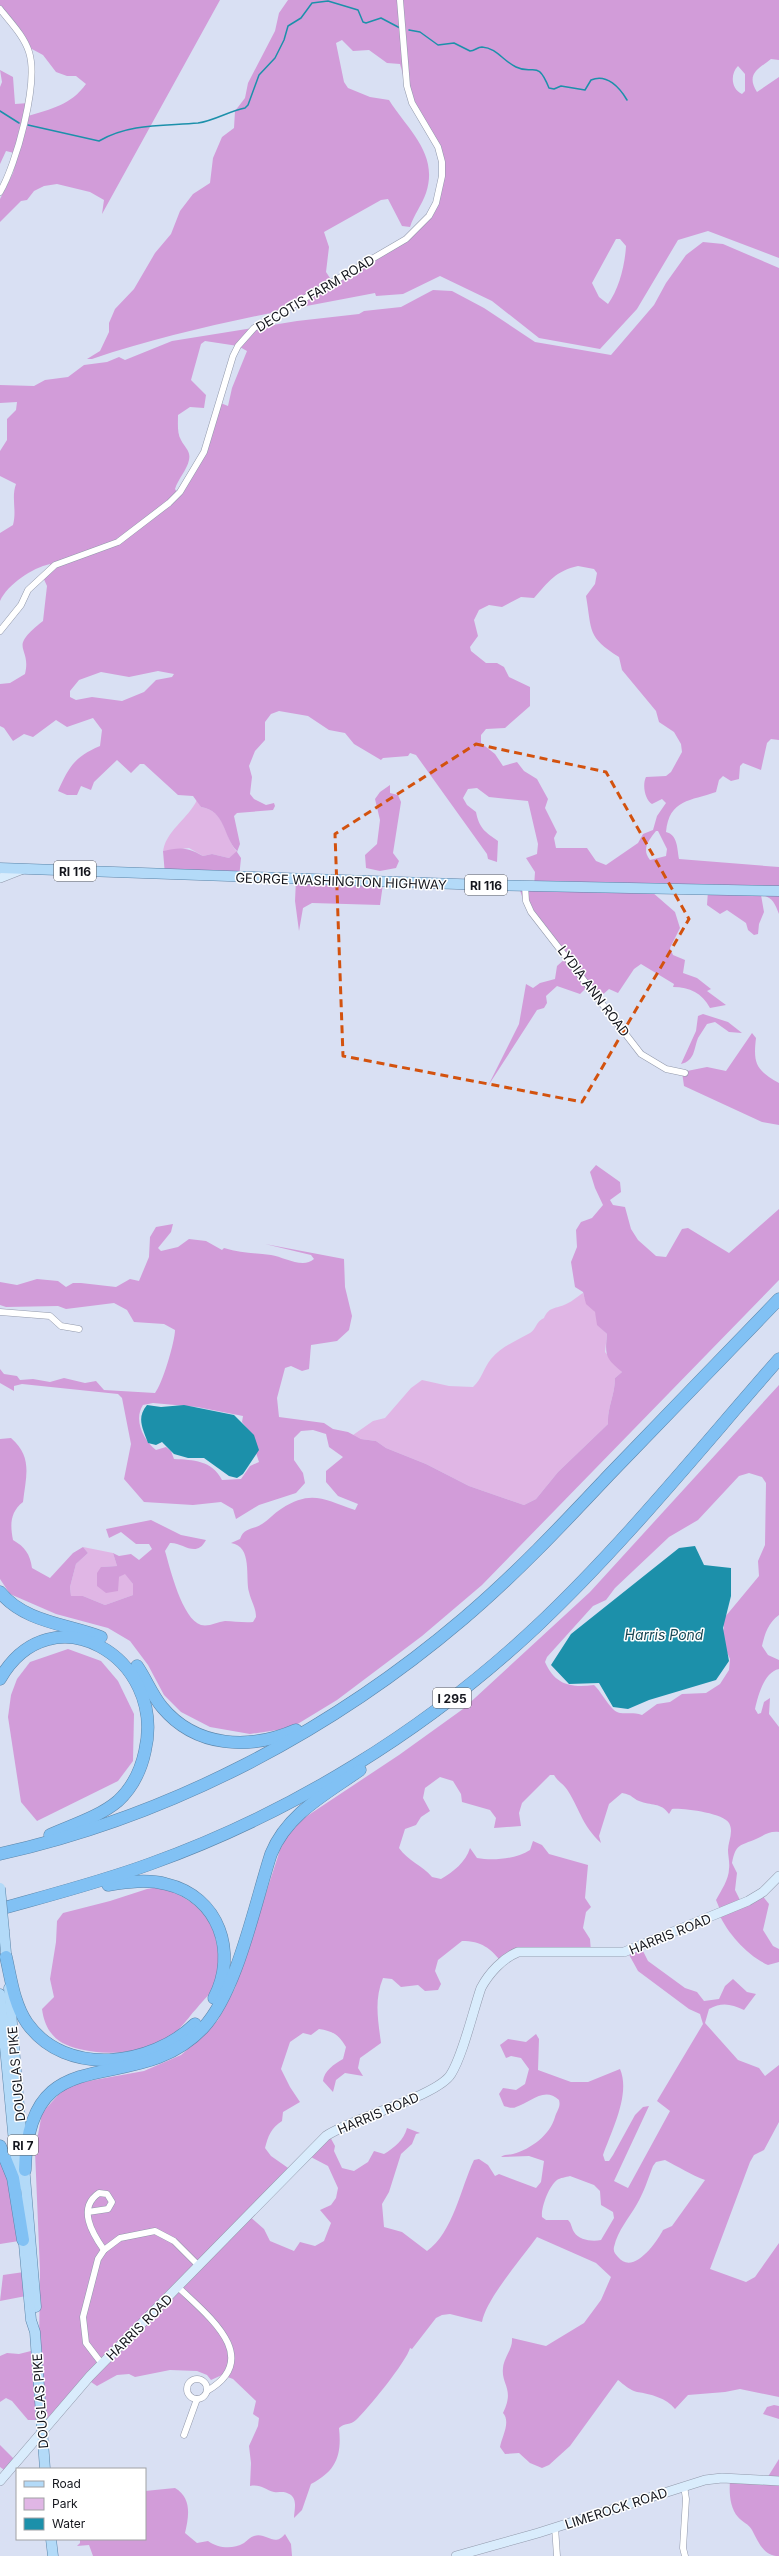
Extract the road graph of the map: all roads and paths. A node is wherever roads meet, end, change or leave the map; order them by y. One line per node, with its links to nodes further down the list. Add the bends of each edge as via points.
1 (400, 0): 4 (street, DECOTIS FARM ROAD, via 407,86 412,103 438,147 442,162 440,190 429,216 406,239 254,328 233,356 204,452 180,492 118,542 55,565 28,590)
2 (0, 9): 3 (street, via 21,35 30,53 31,76 29,102 20,138 7,180)
3 (0, 192)
4 (0, 631)
5 (0, 864): 7 (street)
6 (0, 868): 7 (main road, GEORGE WASHINGTON HIGHWAY / RI 116)
7 (23, 869): 8 (street); 9 (main road, GEORGE WASHINGTON HIGHWAY / RI 116)
8 (0, 878)
9 (525, 886): 10 (main road, GEORGE WASHINGTON HIGHWAY / RI 116); 11 (street, LYDIA ANN ROAD, via 526,901 532,912 641,1054 666,1069)
10 (779, 891)
11 (685, 1072)
12 (779, 1299): 19 (highway, via 493,1592 418,1656)
13 (0, 1312): 14 (street, via 50,1316 61,1326)
14 (79, 1329)
15 (779, 1359): 18 (highway, I 295, via 577,1587 520,1641)
16 (0, 1592): 19 (highway, via 14,1606 29,1614 94,1634 114,1644 136,1664 154,1696 168,1713 186,1728 207,1738 238,1743 261,1741 284,1735)
17 (0, 1679): 20 (highway, via 17,1658 42,1643 63,1638 91,1642 115,1654 133,1675 145,1703 148,1728 147,1745 141,1767 131,1785 117,1801 94,1815)
18 (460, 1692): 23 (highway, I 295, via 347,1770 249,1823 146,1866); 28 (highway, via 408,1737 302,1811 288,1824 270,1854 230,1982 213,2016 193,2038 163,2057 142,2064 81,2076 54,2090 41,2104 29,2126)
19 (338, 1712): 20 (highway, via 252,1761 163,1802 83,1831)
20 (0, 1854)
21 (779, 1876): 32 (street, HARRIS ROAD, via 763,1892 743,1903 624,1952 518,1952 510,1955 481,1988 455,2066 447,2080 432,2090 347,2124 326,2136)
22 (0, 1888): 25 (main road, DOUGLAS PIKE / RI 7, bridge)
23 (30, 1901): 24 (highway, I 295); 25 (highway, via 136,1881 166,1884 185,1891 210,1912 222,1937 225,1964 217,1992 194,2025 165,2047 134,2058 93,2059 56,2047 31,2027 16,2000)
24 (0, 1909)
25 (6, 1957): 28 (main road, DOUGLAS PIKE / RI 7)
26 (0, 1994): 30 (main road, DOUGLAS PIKE / RI 7)
27 (0, 2146): 30 (highway, via 13,2178)
28 (25, 2170): 34 (main road, DOUGLAS PIKE / RI 7, via 35,2286)
29 (88, 2212): 31 (street, via 89,2224)
30 (23, 2240): 34 (main road, DOUGLAS PIKE / RI 7, via 30,2314)
31 (104, 2250): 32 (street, via 120,2238 155,2231 174,2241); 35 (street, via 98,2259 83,2317 86,2343)
32 (199, 2266): 33 (street, HARRIS ROAD)
33 (178, 2287): 35 (street, HARRIS ROAD); 36 (street, via 227,2337 231,2357 227,2374 219,2384)
34 (35, 2332): 38 (main road, DOUGLAS PIKE / RI 7)
35 (102, 2364): 38 (street, HARRIS ROAD)
36 (206, 2391): 37 (street, via 203,2397); 37 (street, via 204,2383 192,2381 188,2386 188,2392 191,2397)
37 (197, 2399): 39 (street)
38 (42, 2431): 40 (main road, DOUGLAS PIKE / RI 7); 41 (street, HARRIS ROAD)
39 (184, 2435)
40 (45, 2468)
41 (0, 2481)
42 (779, 2481): 43 (street, LIMEROCK ROAD, via 722,2478)
43 (684, 2486): 44 (street, LIMEROCK ROAD); 49 (street)
44 (555, 2528): 47 (street, LIMEROCK ROAD); 48 (street)
45 (52, 2540): 46 (main road)
46 (53, 2556)
47 (456, 2556)
48 (557, 2556)
49 (685, 2556)

